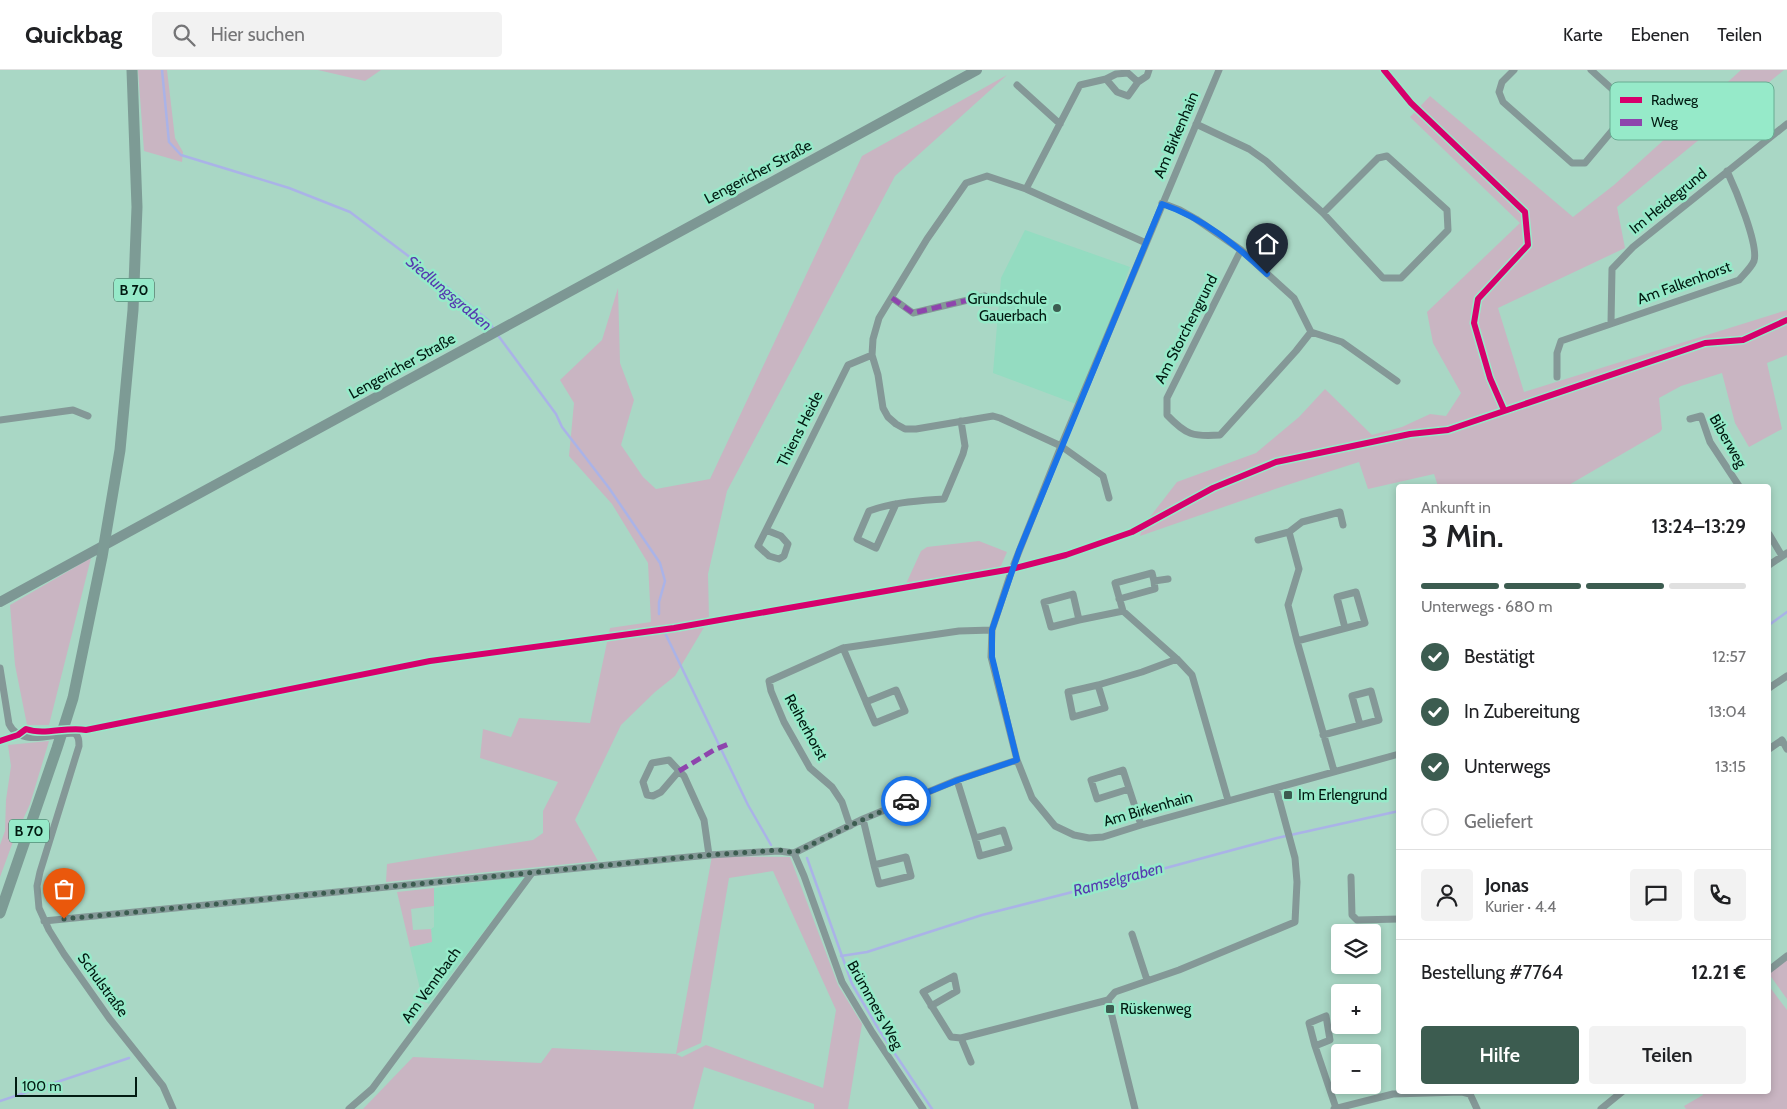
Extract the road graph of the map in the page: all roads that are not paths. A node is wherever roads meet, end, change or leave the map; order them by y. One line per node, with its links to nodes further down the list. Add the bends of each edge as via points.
1 (132, 70): 82 (main road, B 70, via 137,207 133,310 120,450 73,698)
2 (977, 70): 48 (main road, Lengericher Straße)
3 (1149, 70): 8 (street, via 1147,76)
4 (1219, 70): 12 (street, Am Birkenhain)
5 (1514, 70): 14 (street, via 1502,82 1499,92 1503,102 1572,163 1585,163)
6 (1591, 70): 10 (street)
7 (1106, 79): 8 (street, via 1128,73); 8 (street, via 1117,92 1128,96); 11 (street, via 1080,85)
8 (1138, 82)
9 (1017, 85): 11 (street)
10 (1610, 87)
11 (1060, 124): 18 (street)
12 (1196, 124): 19 (street, Am Birkenhain); 20 (street, via 1249,149)
13 (1787, 124): 15 (street, Im Heidegrund)
14 (1610, 133)
15 (1774, 134)
16 (1767, 140): 17 (street, Im Heidegrund)
17 (1727, 171): 25 (street, Im Heidegrund, via 1633,247 1612,269); 25 (street, Am Falkenhorst, via 1746,216 1755,255 1753,264 1739,280)
18 (1026, 189): 21 (street); 24 (street, via 987,176 966,183)
19 (1162, 204): 21 (street, Am Birkenhain); 22 (street, via 1196,219)
20 (1322, 213): 20 (street, via 1378,158 1387,156 1447,210 1448,230 1401,278 1383,278)
21 (1146, 243): 34 (street, Am Birkenhain)
22 (1241, 250): 26 (street, via 1294,298); 26 (street, Am Storchengrund, via 1167,398 1167,415 1180,429 1198,436 1220,435)
23 (985, 296): 24 (street, via 913,313)
24 (892, 298): 27 (street, via 879,318)
25 (1610, 323): 28 (street, Am Falkenhorst, via 1561,341 1557,353)
26 (1311, 332): 29 (street, via 1342,342)
27 (872, 356): 33 (street, via 883,408 896,424 905,429 916,429); 39 (street, Thiens Heide, via 848,365)
28 (1557, 377)
29 (1397, 381)
30 (88, 416): 31 (street, via 72,410)
31 (0, 420)
32 (1690, 420): 35 (street, Biberweg, via 1700,416 1710,442)
33 (961, 421): 34 (street, via 993,416); 37 (street, via 964,454 944,499)
34 (1061, 446): 36 (street, via 1103,476); 52 (street, Am Birkenhain, via 1012,569)
35 (1738, 484)
36 (1109, 498)
37 (896, 504): 37 (street, via 869,511 857,539 876,548)
38 (1343, 525): 40 (street, via 1340,512 1302,522)
39 (766, 530): 39 (street, Thiens Heide, via 758,546 779,560 788,544 781,536)
40 (1289, 532): 42 (street); 53 (street, via 1299,569 1288,605)
41 (1771, 536): 43 (street)
42 (1258, 540)
43 (1785, 554): 44 (street)
44 (1771, 564)
45 (1168, 579): 46 (street)
46 (1154, 581): 47 (street, via 1155,590); 47 (street, via 1152,573 1115,582)
47 (1119, 599): 49 (street)
48 (0, 602)
49 (1123, 611): 50 (street); 55 (street)
50 (1080, 620): 50 (street, via 1073,594 1044,602 1051,627)
51 (1345, 628): 51 (street, via 1364,623 1356,592 1337,597); 53 (street)
52 (992, 630): 54 (street, Reiherhorst, via 959,631); 66 (street, Am Birkenhain, via 992,657)
53 (1297, 641): 62 (street)
54 (843, 648): 60 (street); 75 (street, Reiherhorst, via 769,681 784,722 805,760 832,787 842,802)
55 (1177, 659): 58 (street); 72 (street, via 1192,675)
56 (0, 668): 84 (street, Schulstraße, via 13,732 29,738 74,733 79,740 37,886)
57 (1787, 676): 59 (street)
58 (1098, 685): 58 (street, via 1105,708 1073,717 1068,692)
59 (1771, 687)
60 (866, 702): 60 (street, via 896,690 905,711 875,723)
61 (1360, 725): 61 (street, via 1379,720 1371,691 1352,696); 62 (street)
62 (1323, 735): 68 (street)
63 (1771, 748): 64 (street, via 1782,740)
64 (1787, 749)
65 (1396, 755): 68 (street, Am Birkenhain)
66 (1017, 760): 69 (street); 74 (street, Am Birkenhain, via 1032,798 1055,826 1089,838)
67 (679, 771): 67 (street, via 669,760 652,763 642,782 647,795 661,792); 78 (street, via 704,820)
68 (1334, 771): 70 (street, Am Birkenhain)
69 (958, 780): 73 (street); 76 (street)
70 (1276, 788): 72 (street, Am Birkenhain); 88 (street, via 1295,858 1295,922 1187,967)
71 (1130, 789): 71 (street, via 1123,770 1091,780 1097,799); 74 (street)
72 (1228, 800): 74 (street, Am Birkenhain)
73 (864, 819): 75 (street); 79 (street)
74 (1141, 825)
75 (850, 826): 77 (street)
76 (975, 838): 76 (street, via 1003,830 1009,848 980,856)
77 (794, 853): 78 (street, via 779,850); 99 (street, Brümmers Weg, via 842,982)
78 (709, 855): 80 (street)
79 (874, 865): 79 (street, via 906,856 911,876 879,884)
80 (532, 872): 84 (street); 98 (street, Am Vennbach, via 372,1089)
81 (1351, 878): 83 (street, via 1352,915 1357,920)
82 (0, 913)
83 (1396, 919)
84 (44, 921): 97 (street, Schulstraße, via 98,1002 163,1086)
85 (1132, 934): 88 (street)
86 (1787, 956): 87 (street)
87 (1771, 968)
88 (1146, 980): 89 (street, via 1115,992)
89 (1108, 1000): 91 (street); 100 (street)
90 (932, 1006): 90 (street, via 923,992 954,976 957,991); 91 (street, via 951,1037)
91 (961, 1038): 93 (street)
92 (1315, 1046): 101 (street)
93 (971, 1062)
94 (1396, 1094): 101 (street)
95 (1470, 1094): 102 (street)
96 (1619, 1094): 103 (street)
97 (173, 1109)
98 (349, 1109)
99 (923, 1109)
100 (1135, 1109)
101 (1335, 1109)
102 (1477, 1109)
103 (1601, 1109)

